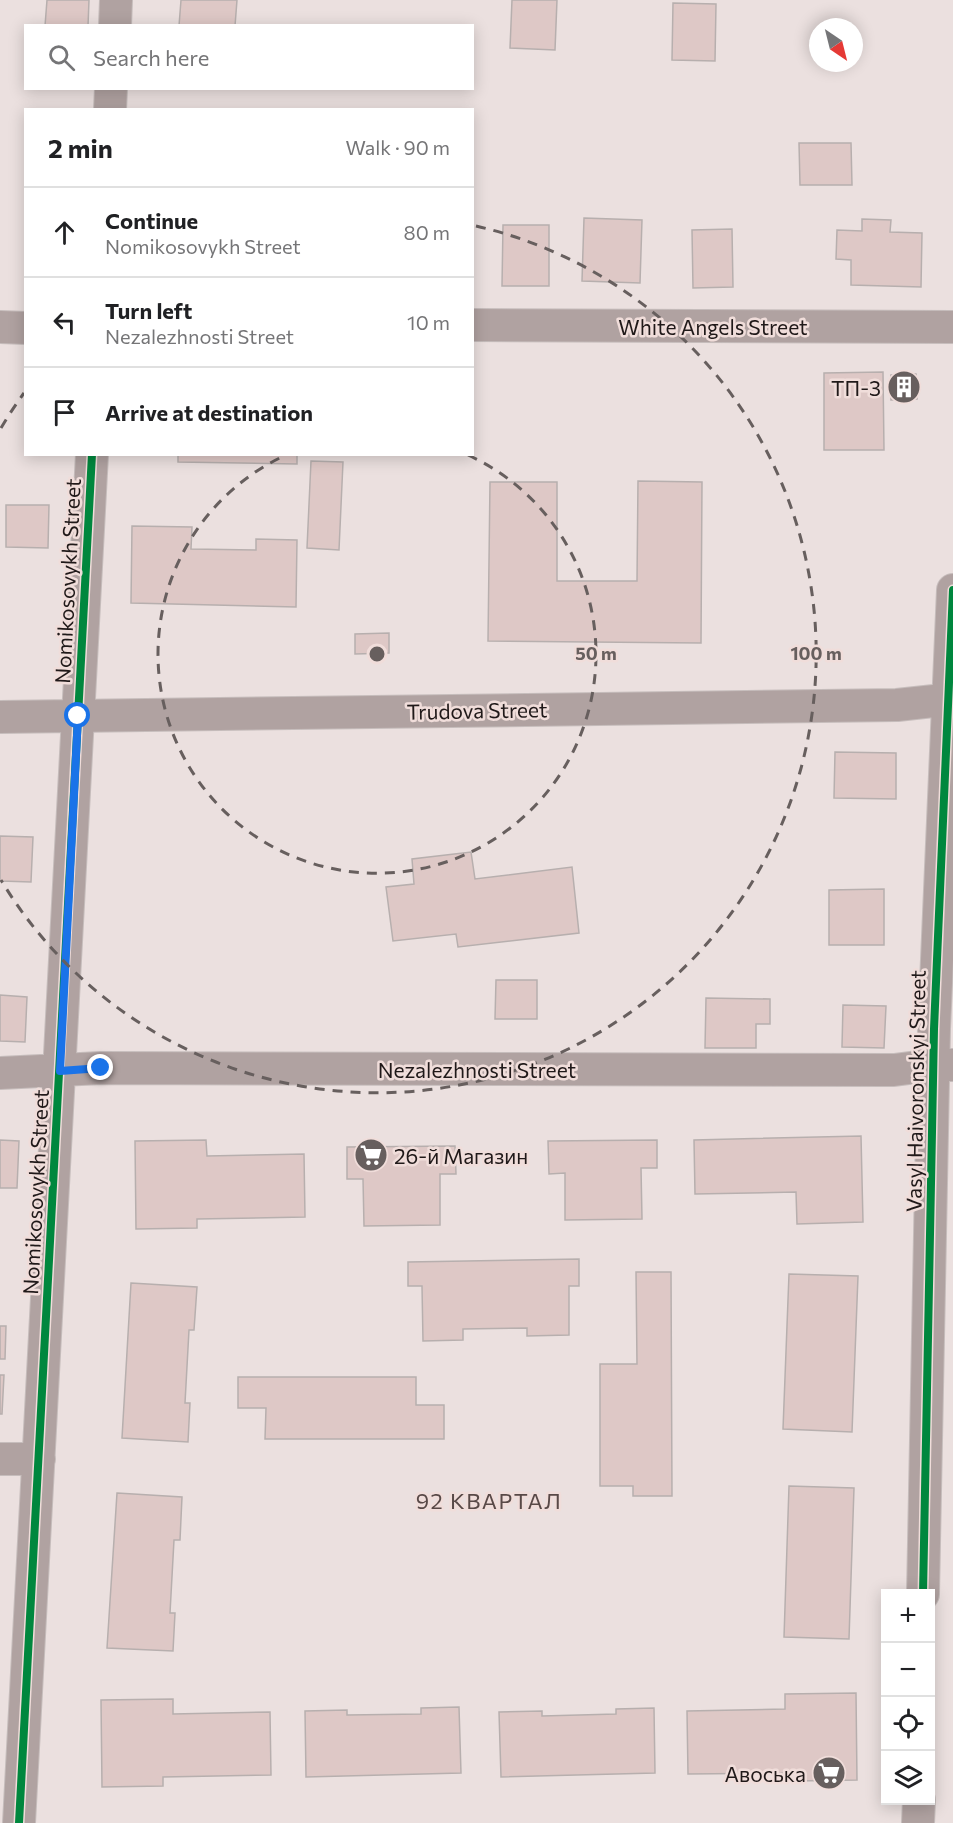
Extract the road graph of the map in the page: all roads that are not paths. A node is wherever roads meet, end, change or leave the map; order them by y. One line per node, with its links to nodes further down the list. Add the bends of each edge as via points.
1 (116, 0): 2 (street)
2 (115, 24)
3 (111, 90): 4 (street)
4 (110, 108)
5 (474, 325): 8 (street, White Angels Street)
6 (0, 327): 7 (street)
7 (24, 327)
8 (953, 327)
9 (92, 456): 12 (street, Nomikosovykh Street)
10 (953, 590): 11 (street, Vasyl Haivoronskyi Street)
11 (951, 699): 12 (street, Trudova Street, via 885,705); 14 (street, Vasyl Haivoronskyi Street)
12 (78, 716): 13 (street, Trudova Street); 15 (street, Nomikosovykh Street)
13 (0, 717)
14 (943, 1065): 15 (street, Nezalezhnosti Street, via 894,1071); 19 (street, Vasyl Haivoronskyi Street)
15 (60, 1071): 16 (street, Nezalezhnosti Street); 18 (street, Nomikosovykh Street)
16 (0, 1073)
17 (0, 1459): 18 (street)
18 (39, 1459): 21 (street, Nomikosovykh Street)
19 (923, 1589)
20 (919, 1805): 22 (street)
21 (19, 1823)
22 (918, 1823)

